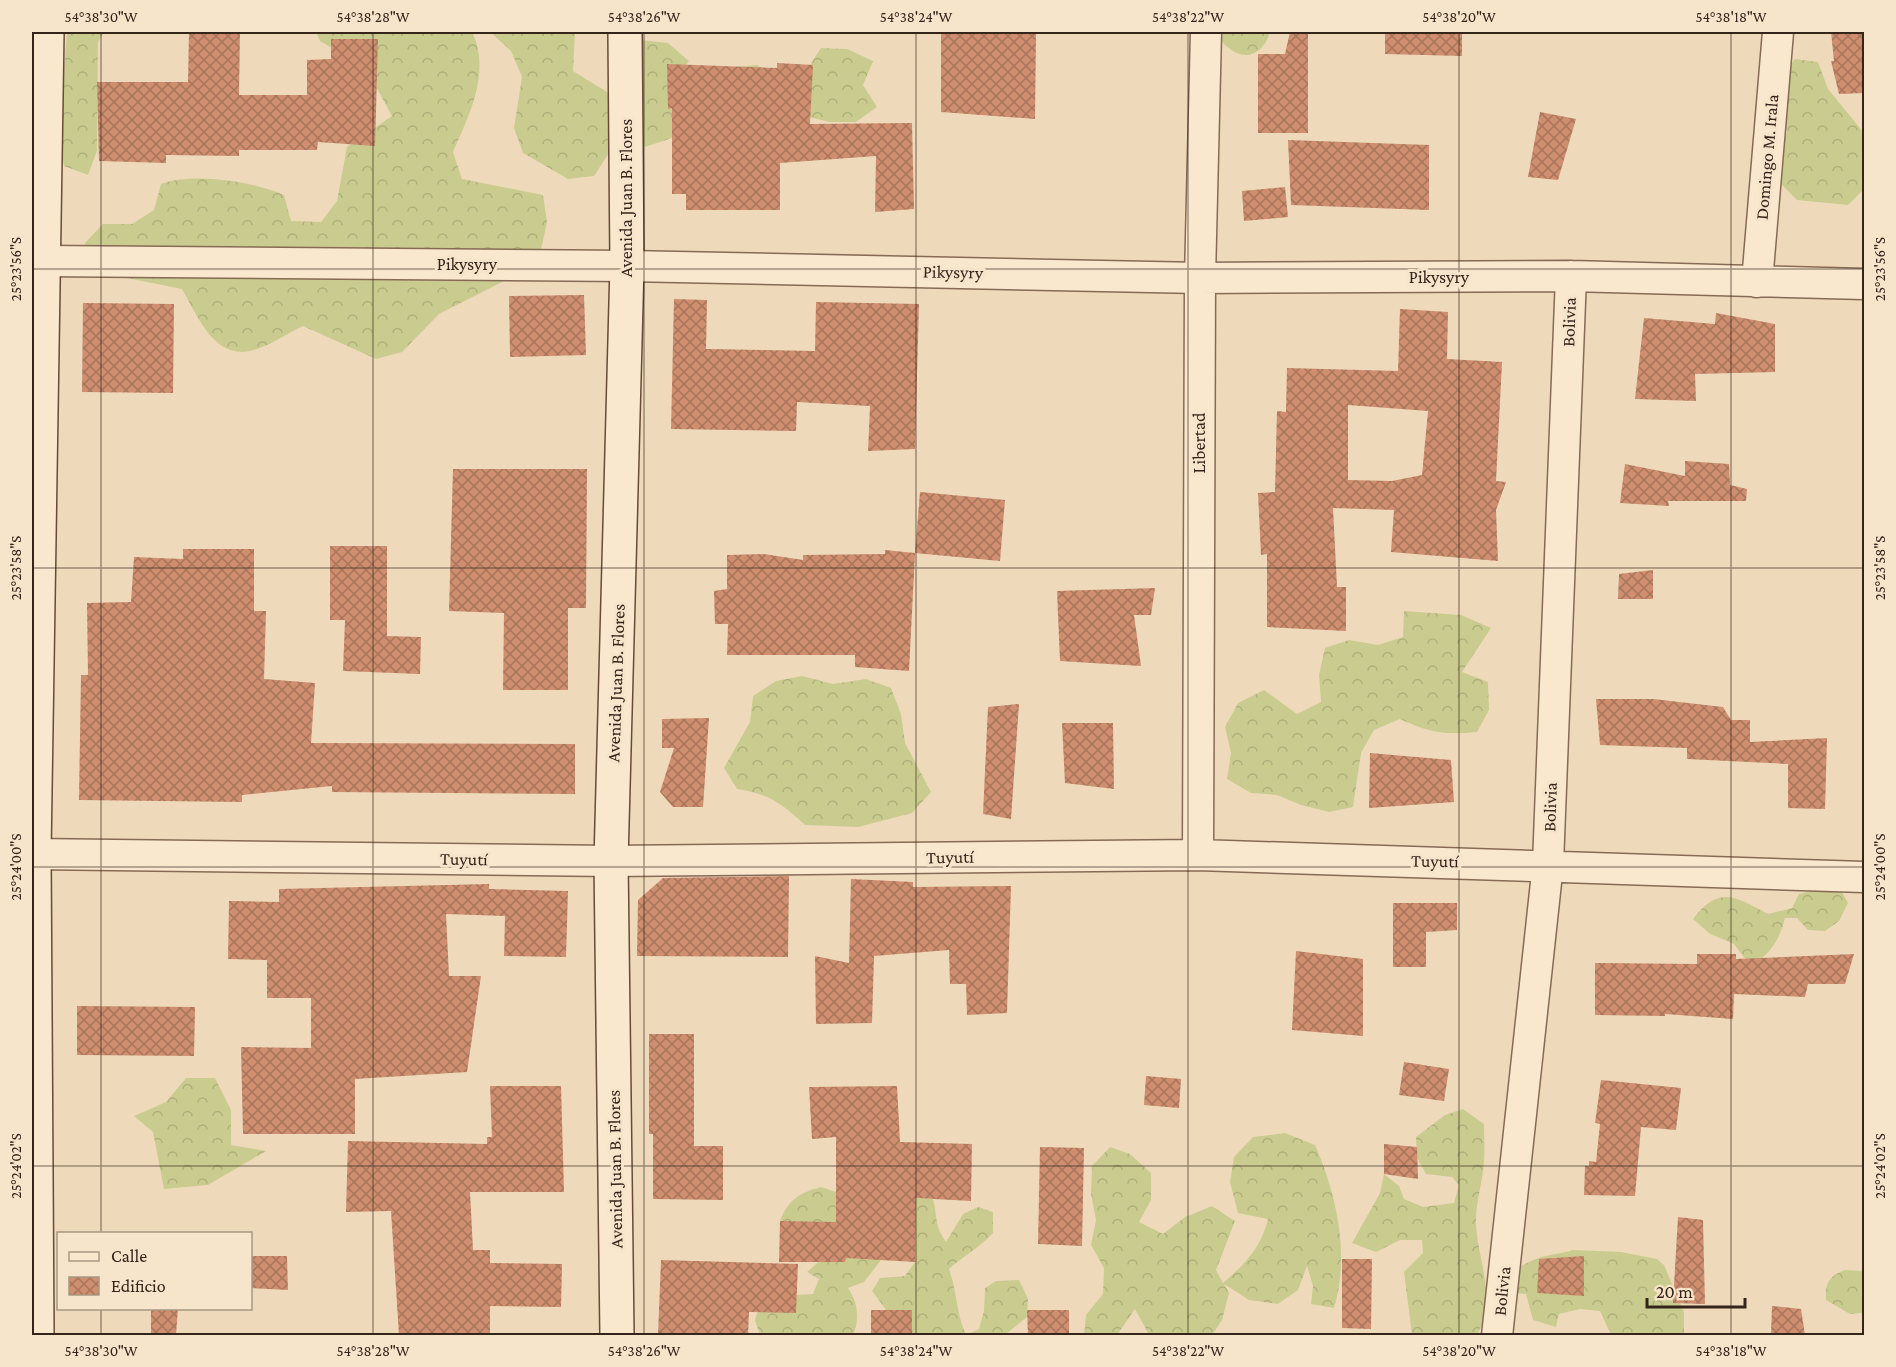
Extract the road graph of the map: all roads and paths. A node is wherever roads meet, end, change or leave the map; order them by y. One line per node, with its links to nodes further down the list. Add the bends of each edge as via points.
1 (47, 32): 5 (street)
2 (625, 32): 6 (street, Avenida Juan B. Flores)
3 (1206, 32): 8 (street, Libertad)
4 (1778, 32): 9 (street, Domingo M. Irala)
5 (42, 261): 6 (street, Pikysyry); 11 (street)
6 (627, 266): 8 (street, Pikysyry); 13 (street, Avenida Juan B. Flores)
7 (1571, 276): 8 (street, Pikysyry); 9 (street, Pikysyry); 14 (street, Bolivia)
8 (1200, 278): 12 (street, Libertad)
9 (1757, 282): 10 (street, Pikysyry)
10 (1864, 284)
11 (33, 854): 13 (street, Tuyutí); 16 (street)
12 (1198, 855): 13 (street, Tuyutí); 14 (street, Tuyutí)
13 (611, 861): 17 (street, Avenida Juan B. Flores)
14 (1548, 864): 15 (street, Tuyutí); 18 (street, Bolivia)
15 (1864, 877)
16 (37, 1335)
17 (617, 1335)
18 (1497, 1335)

